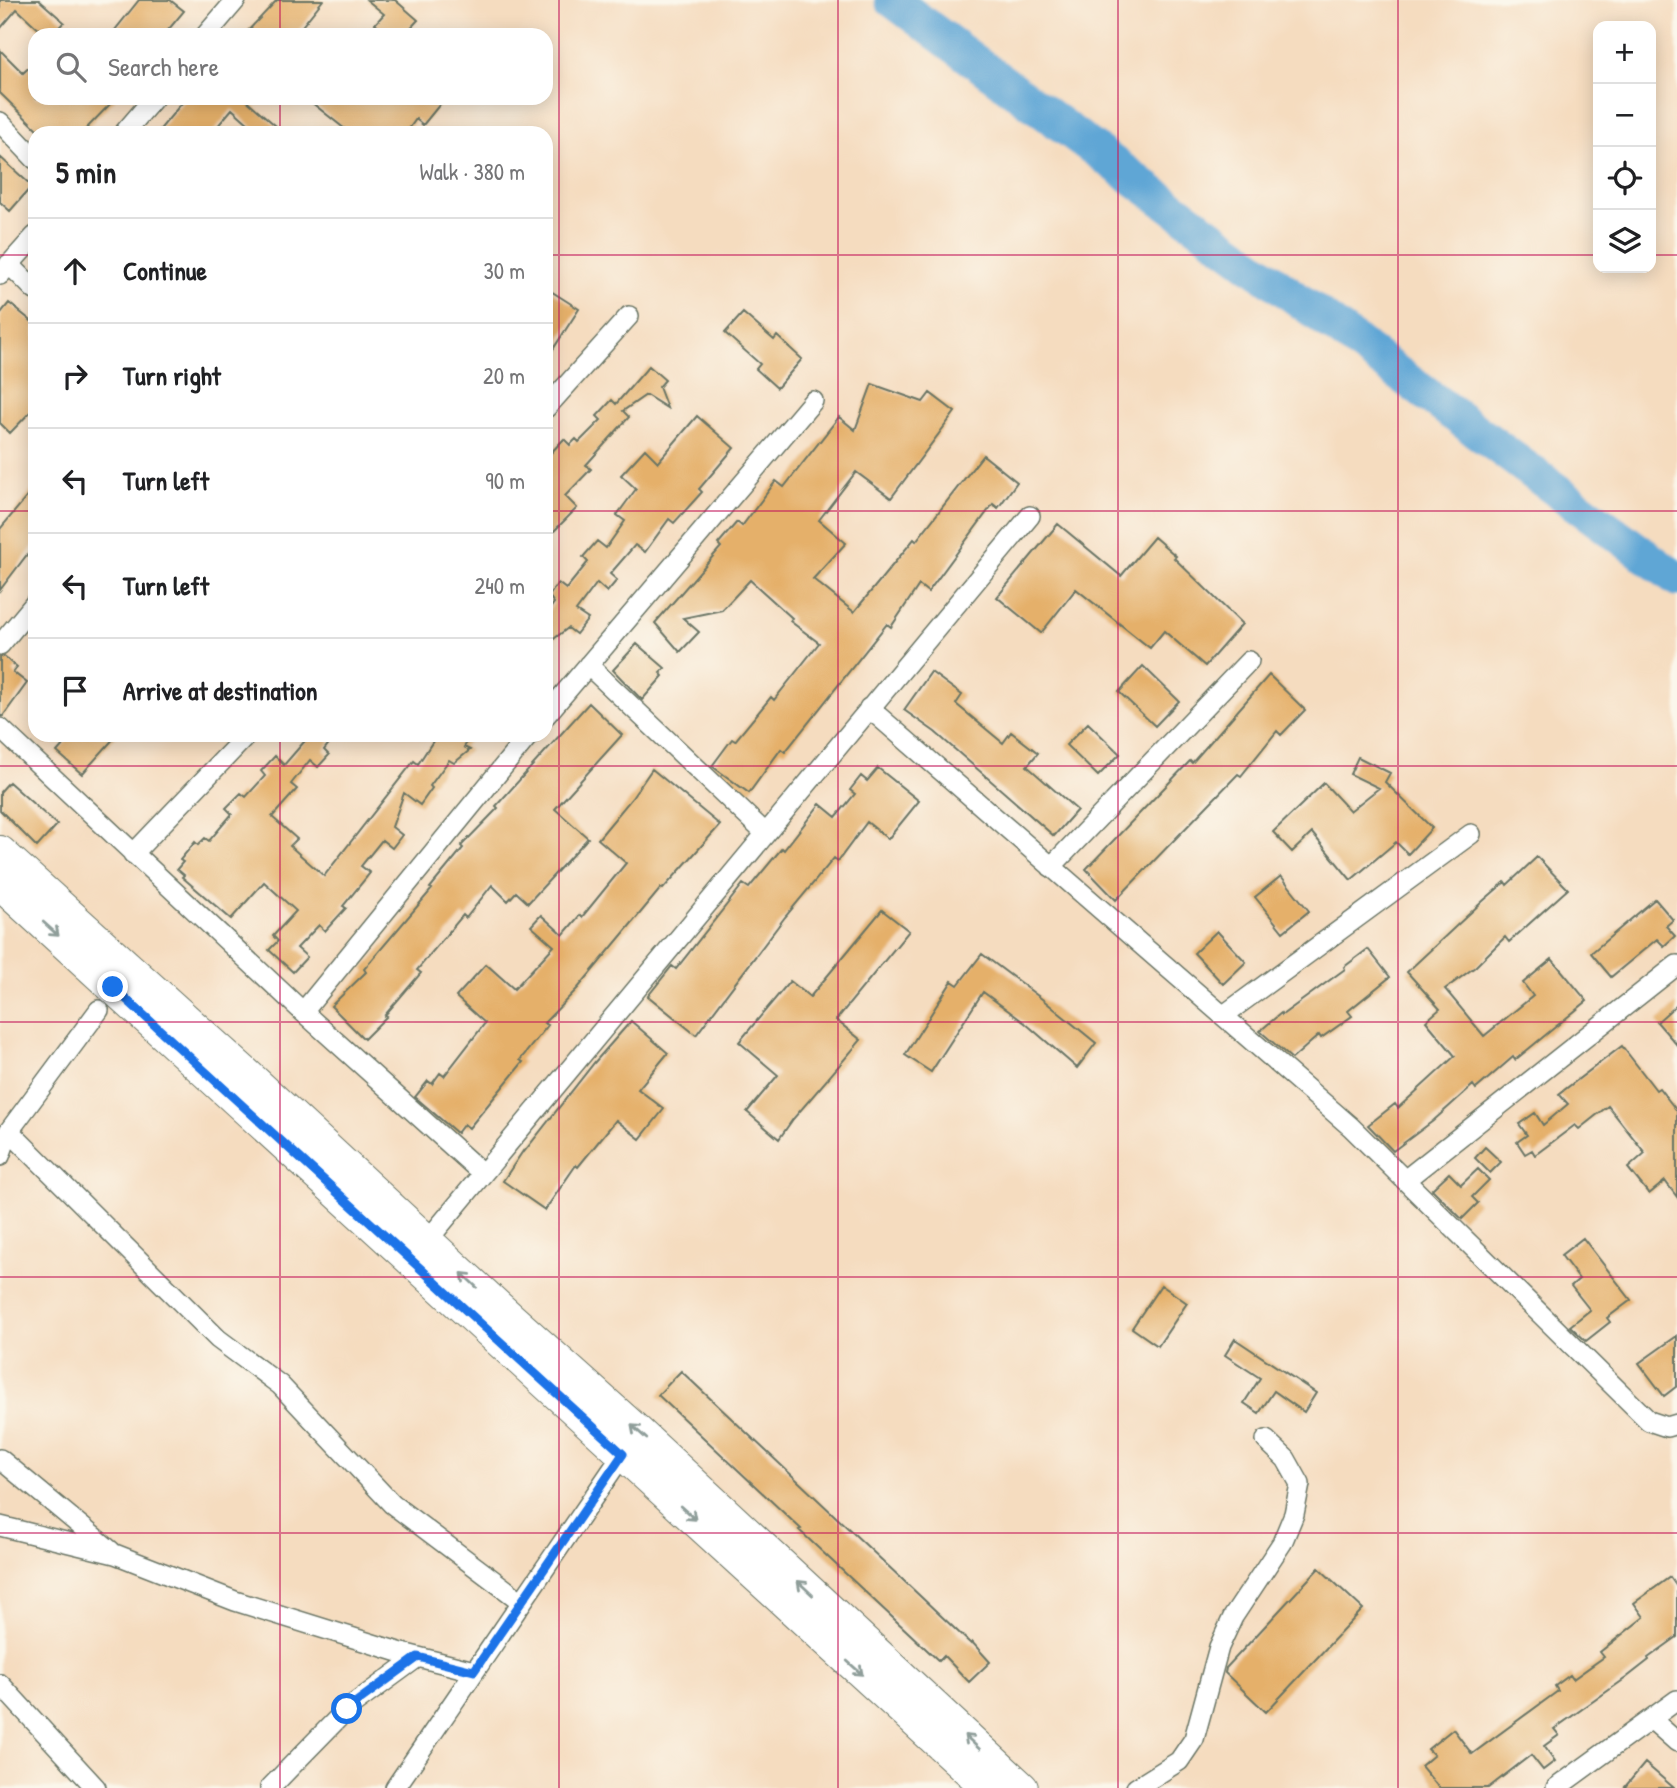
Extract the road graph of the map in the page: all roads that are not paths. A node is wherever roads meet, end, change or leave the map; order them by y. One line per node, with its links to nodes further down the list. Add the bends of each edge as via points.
1 (236, 0): 2 (street)
2 (212, 28)
3 (147, 105): 5 (street)
4 (0, 121): 6 (street)
5 (130, 126)
6 (28, 151)
7 (28, 244): 8 (street)
8 (4, 270): 9 (street)
9 (28, 285)
10 (629, 316): 11 (street)
11 (553, 400)
12 (813, 401): 17 (street)
13 (1030, 516): 19 (street)
14 (28, 611): 15 (street)
15 (0, 645)
16 (1249, 661): 27 (street)
17 (588, 665): 18 (street); 23 (street)
18 (553, 702)
19 (869, 708): 23 (street); 27 (street)
20 (0, 728): 26 (street)
21 (240, 742): 26 (street)
22 (524, 742): 31 (street)
23 (765, 833): 35 (street)
24 (1471, 834): 32 (street)
25 (0, 852): 37 (main road)
26 (133, 854): 31 (street)
27 (1051, 867): 32 (street)
28 (0, 884): 40 (main road, one-way to 40)
29 (1677, 965): 36 (street)
30 (99, 1010): 33 (street)
31 (303, 1012): 35 (street)
32 (1224, 1015): 36 (street)
33 (9, 1131): 34 (street); 44 (street, via 218,1339 280,1385 392,1504)
34 (0, 1156)
35 (483, 1174): 37 (street)
36 (1405, 1180): 38 (street, via 1649,1421 1667,1427)
37 (427, 1241): 55 (main road, one-way to 37)
38 (1677, 1423)
39 (1266, 1440): 56 (street, via 1286,1459 1300,1484 1294,1514 1282,1543 1219,1647 1195,1739 1179,1761)
40 (623, 1454): 44 (street); 54 (main road, one-way to 54)
41 (0, 1459): 43 (street)
42 (0, 1526): 43 (street)
43 (115, 1554): 45 (street, via 235,1601)
44 (522, 1602): 46 (street)
45 (418, 1657): 46 (street); 52 (street, via 347,1709)
46 (474, 1671): 53 (street)
47 (0, 1684): 51 (street)
48 (1677, 1700): 49 (street)
49 (1651, 1719): 50 (street); 57 (street)
50 (1677, 1742)
51 (96, 1788)
52 (270, 1788)
53 (395, 1788)
54 (988, 1788)
55 (1022, 1788)
56 (1136, 1788)
57 (1556, 1788)

